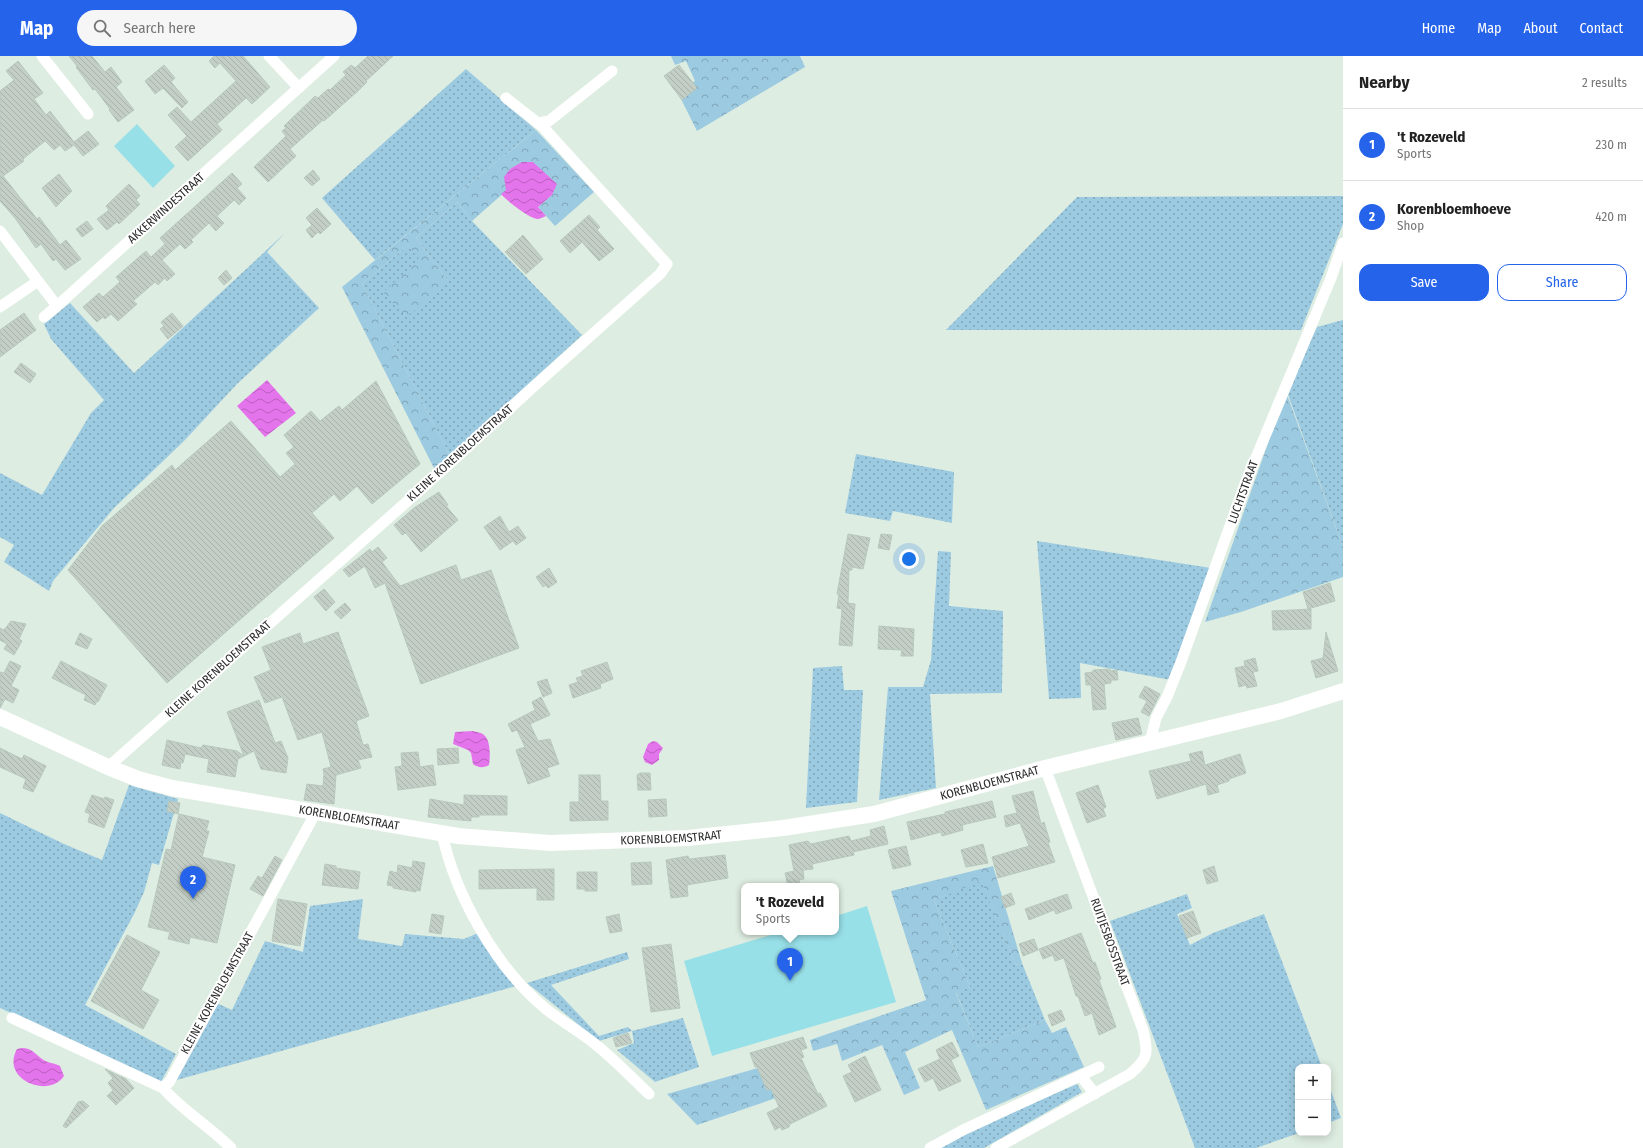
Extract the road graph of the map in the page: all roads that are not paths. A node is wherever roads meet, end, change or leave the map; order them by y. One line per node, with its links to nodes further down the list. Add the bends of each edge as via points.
1 (42, 56): 7 (street)
2 (268, 56): 5 (street)
3 (334, 56): 5 (street, AKKERWINDESTRAAT)
4 (612, 71): 8 (street, via 549,121)
5 (299, 88): 12 (street, AKKERWINDESTRAAT)
6 (506, 98): 8 (street)
7 (88, 114)
8 (539, 123): 18 (street, KLEINE KORENBLOEMSTRAAT, via 667,264 660,274 447,466)
9 (0, 231): 11 (street)
10 (1343, 243): 17 (street, LUCHTSTRAAT, via 1331,278 1245,484 1181,662 1156,718)
11 (38, 281): 12 (street); 13 (street)
12 (57, 306): 14 (street, AKKERWINDESTRAAT)
13 (0, 307)
14 (44, 317)
15 (1343, 691): 17 (street, KORENBLOEMSTRAAT, via 1281,711)
16 (0, 717): 18 (street, KORENBLOEMSTRAAT)
17 (1150, 742): 19 (street, KORENBLOEMSTRAAT)
18 (108, 767): 20 (street, KORENBLOEMSTRAAT, via 138,779 172,788)
19 (1045, 768): 21 (street, KORENBLOEMSTRAAT, via 874,814 712,836 622,842 550,843); 27 (street, RUITJESBOSSTRAAT, via 1140,1022 1147,1048 1143,1063 1130,1074)
20 (316, 812): 21 (street, KORENBLOEMSTRAAT); 25 (street, KLEINE KORENBLOEMSTRAAT, via 170,1081)
21 (442, 833): 26 (street, via 447,857 475,922 519,983 545,1008 595,1044)
22 (12, 1018): 25 (street)
23 (1099, 1066): 24 (street)
24 (1081, 1076): 27 (street); 29 (street, via 963,1130)
25 (163, 1088): 28 (street)
26 (649, 1094)
27 (1095, 1094): 30 (street, RUITJESBOSSTRAAT)
28 (231, 1148)
29 (930, 1148)
30 (996, 1148)

